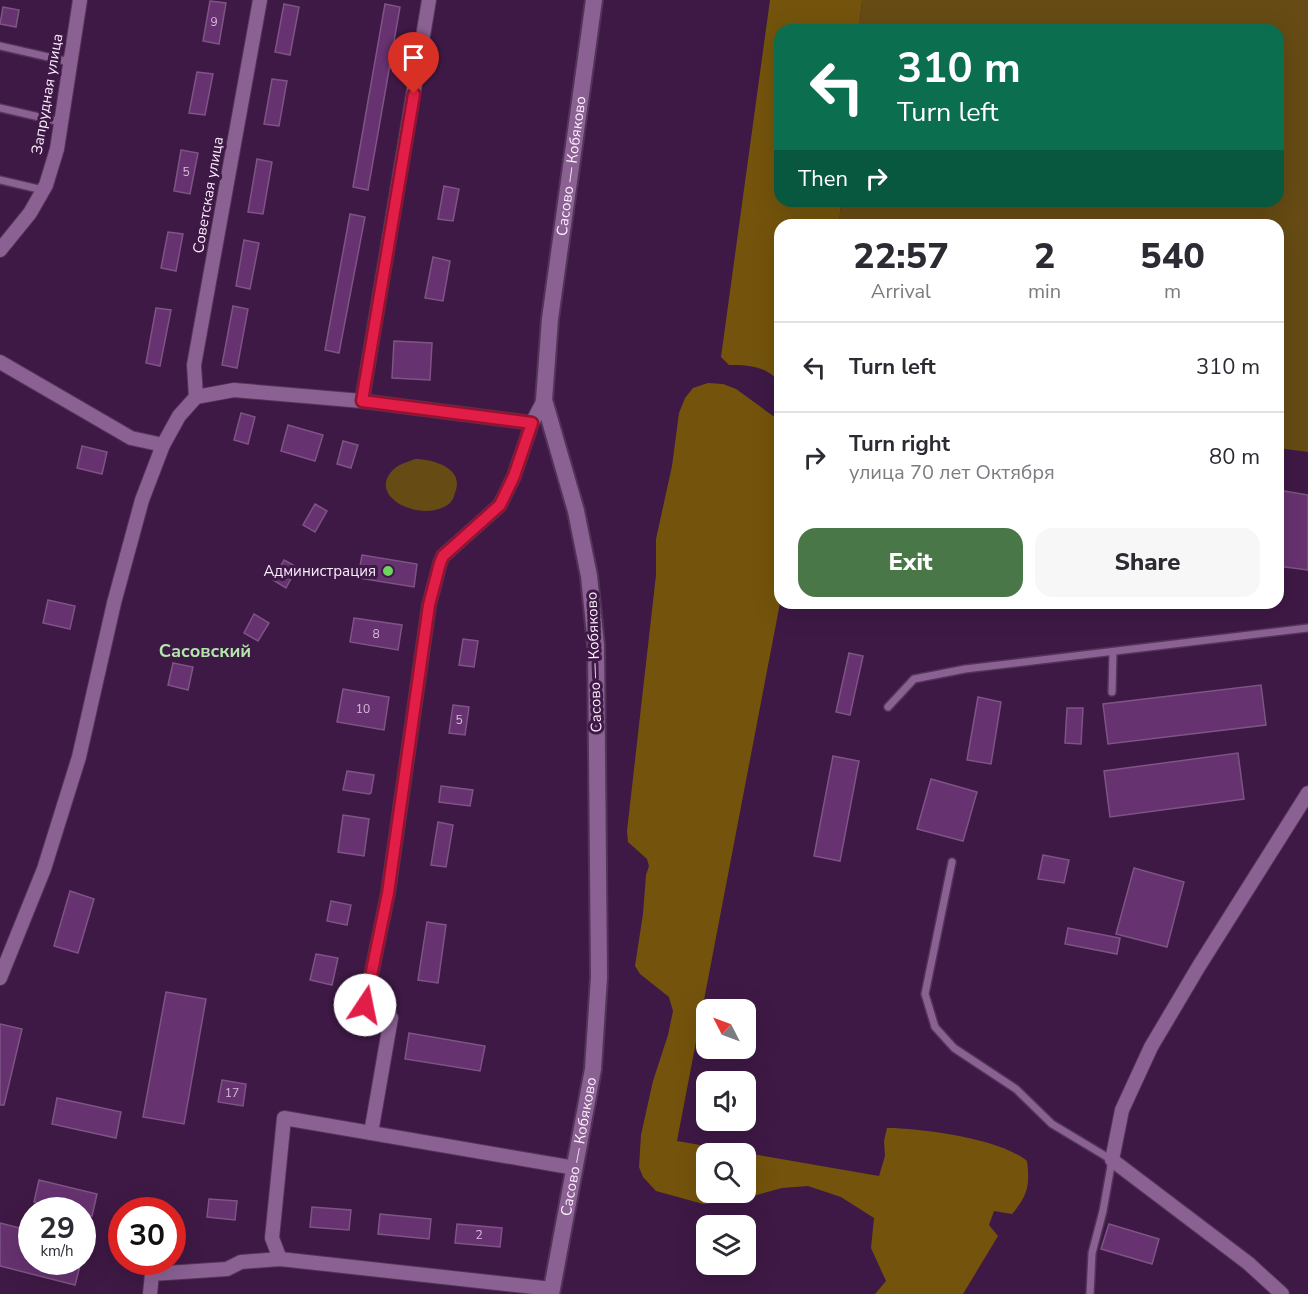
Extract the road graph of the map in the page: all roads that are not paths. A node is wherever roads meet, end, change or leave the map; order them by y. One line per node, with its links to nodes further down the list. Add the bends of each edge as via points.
1 (77, 0): 6 (street, Запрудная улица)
2 (260, 0): 13 (street, Советская улица, via 194,365)
3 (429, 0): 15 (street)
4 (594, 0): 14 (street, Сасово — Кобяково, via 550,319)
5 (0, 46): 6 (lane)
6 (70, 62): 8 (street, Запрудная улица)
7 (0, 108): 8 (lane)
8 (61, 122): 10 (street, Запрудная улица, via 57,149)
9 (0, 180): 10 (lane)
10 (43, 190): 11 (street, Запрудная улица)
11 (0, 250)
12 (0, 362): 17 (street, via 131,438)
13 (196, 397): 15 (street, via 234,390); 17 (street, via 179,416)
14 (544, 400): 16 (street); 27 (street, Сасово — Кобяково, via 576,511 589,576 596,645 599,977 593,1069)
15 (362, 401): 16 (street)
16 (532, 423): 25 (street, via 500,505 443,556 429,605 388,893 365,1005 391,1018)
17 (163, 445): 24 (street, via 142,500 114,603 79,757 44,869)
18 (1308, 628): 19 (lane)
19 (1113, 652): 20 (lane); 21 (lane, via 965,669 914,679)
20 (1112, 692)
21 (888, 707)
22 (1308, 793): 26 (street, via 1151,1047 1122,1110)
23 (952, 862): 26 (lane, via 925,994 934,1027 954,1048 1016,1089 1052,1124)
24 (0, 978)
25 (371, 1133): 27 (street); 28 (street, via 284,1118 272,1238)
26 (1112, 1160): 31 (lane, via 1092,1253); 32 (street, via 1248,1263)
27 (575, 1168): 29 (street, Сасово — Кобяково)
28 (280, 1259): 29 (street); 30 (street, via 242,1262 227,1269 152,1274)
29 (552, 1292)
30 (150, 1294)
31 (1090, 1294)
32 (1282, 1294)

